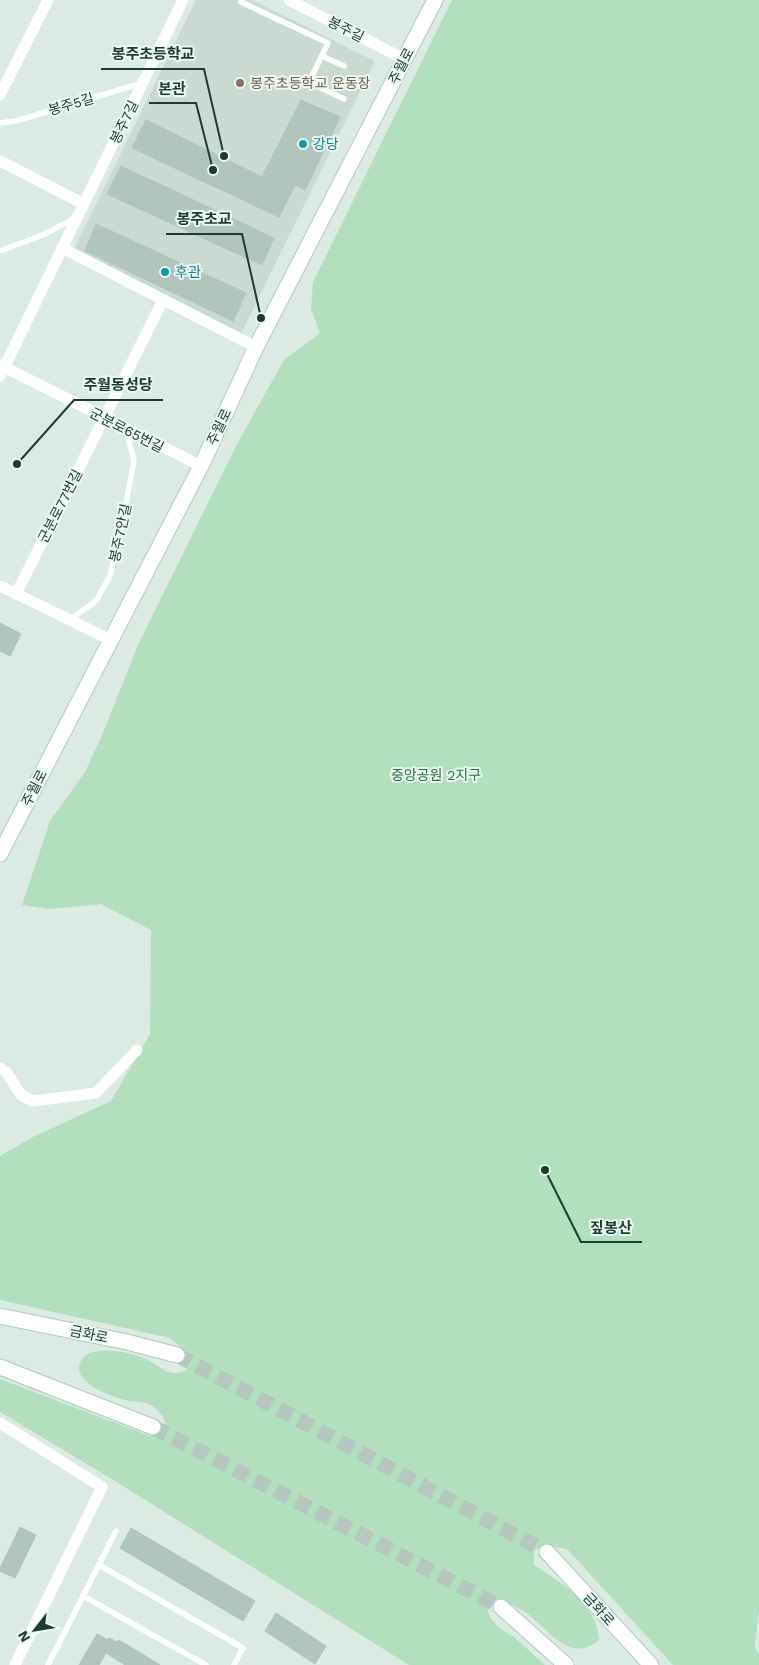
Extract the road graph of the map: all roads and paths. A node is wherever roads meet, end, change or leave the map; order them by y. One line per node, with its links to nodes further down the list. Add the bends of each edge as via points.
1 (48, 0): 11 (street)
2 (183, 0): 10 (street, 봉주7길)
3 (242, 0): 7 (lane, via 328,43)
4 (289, 0): 6 (street, 봉주길)
5 (435, 0): 8 (street, 주월로)
6 (303, 3): 8 (street, 봉주길)
7 (322, 56): 9 (lane); 12 (lane, via 309,82)
8 (404, 59): 20 (street, 주월로)
9 (344, 66)
10 (142, 83): 13 (lane, 봉주5길); 15 (street, 봉주7길)
11 (0, 95)
12 (344, 99)
13 (0, 123)
14 (0, 161): 15 (street)
15 (84, 204): 16 (street, 봉주7길)
16 (77, 217): 17 (street, 봉주7길); 18 (lane, via 43,235)
17 (62, 248): 19 (street); 21 (street, 봉주7길)
18 (0, 251)
19 (163, 300): 20 (street); 22 (street, 군분로77번길)
20 (256, 347): 24 (street, 주월로)
21 (1, 369): 22 (street, 군분로65번길)
22 (104, 418): 23 (street, 군분로65번길); 26 (street, 군분로77번길)
23 (126, 429): 24 (street, 군분로65번길); 27 (lane, 봉주7안길, via 134,461 110,576 96,601)
24 (200, 466): 28 (street, 주월로)
25 (0, 586): 26 (street)
26 (16, 594): 27 (street)
27 (69, 620): 28 (street)
28 (111, 640): 29 (street, 주월로)
29 (2, 844)
30 (137, 1050): 31 (street, via 96,1093 32,1102 21,1095)
31 (0, 1068)
32 (0, 1316): 33 (street, 금화로)
33 (177, 1355)
34 (0, 1367): 36 (street)
35 (0, 1423): 42 (street, via 102,1487)
36 (153, 1427)
37 (116, 1531): 39 (lane)
38 (548, 1552): 47 (street, 금화로)
39 (98, 1566): 40 (lane); 45 (lane, via 243,1648)
40 (83, 1596): 43 (lane); 44 (lane)
41 (501, 1607): 46 (street)
42 (14, 1665)
43 (48, 1665)
44 (206, 1665)
45 (234, 1665)
46 (566, 1665)
47 (651, 1665)

